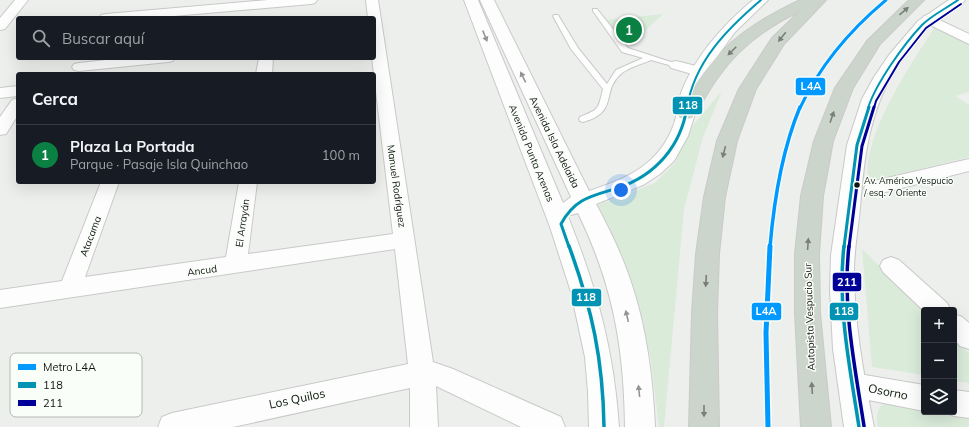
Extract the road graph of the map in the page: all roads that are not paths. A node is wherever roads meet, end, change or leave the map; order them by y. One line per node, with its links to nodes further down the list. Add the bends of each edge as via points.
1 (22, 0): 18 (street)
2 (311, 0): 14 (street)
3 (372, 0): 15 (street, Manuel Rodríguez)
4 (471, 0): 42 (main road, Avenida Punta Arenas, one-way to 42)
5 (487, 0): 41 (main road, Avenida Isla Adelaida, one-way to 5)
6 (761, 0): 27 (main road, via 723,35)
7 (812, 0): 34 (highway, one-way to 34, via 781,15 736,47 713,72)
8 (820, 0): 61 (highway, one-way to 61, via 795,21 767,56 734,117 727,142 713,204 708,250 704,315)
9 (917, 0): 62 (highway, Autopista Vespucio Sur, one-way to 9, via 807,298 807,248 816,172 832,116 850,74 864,52 883,31)
10 (958, 0): 17 (main road)
11 (113, 6): 13 (street)
12 (595, 10): 21 (lane, via 625,50)
13 (107, 16)
14 (129, 16)
15 (374, 16)
16 (556, 16): 30 (lane, via 576,49)
17 (929, 19): 20 (street); 52 (main road, via 904,48 878,86 862,126 856,151 842,271 844,319)
18 (0, 26)
19 (376, 37): 43 (street, Manuel Rodríguez)
20 (969, 40)
21 (649, 58): 25 (lane); 30 (lane, via 618,72)
22 (151, 60): 26 (street)
23 (162, 60): 28 (street)
24 (266, 60): 29 (street)
25 (676, 65): 27 (street)
26 (79, 66)
27 (699, 71): 34 (main road, via 688,99)
28 (153, 72)
29 (264, 72)
30 (606, 89): 35 (lane, via 602,108 598,113)
31 (16, 91): 32 (street)
32 (0, 93)
33 (16, 106): 36 (street)
34 (686, 114): 41 (main road, via 673,146 659,164 629,183)
35 (583, 119)
36 (0, 130)
37 (969, 165): 40 (street)
38 (109, 184): 46 (street, Atacama)
39 (248, 184): 44 (street, El Arrayán)
40 (874, 188)
41 (583, 200): 42 (main road, via 565,213); 60 (main road, Avenida Isla Adelaida, one-way to 41, via 635,354 627,315 609,257)
42 (561, 224): 59 (main road, Avenida Punta Arenas, via 593,327 602,381)
43 (404, 240): 44 (street, Ancud); 51 (street, Manuel Rodríguez)
44 (236, 264): 46 (street, Ancud)
45 (891, 266): 48 (street)
46 (70, 289): 47 (street, Ancud)
47 (0, 300)
48 (936, 307)
49 (957, 327): 50 (street)
50 (969, 338)
51 (422, 373): 56 (street, Los Quilos); 57 (street, Manuel Rodríguez); 58 (street, via 444,377)
52 (853, 385): 53 (street, Osorno); 63 (main road)
53 (921, 397)
54 (957, 403): 55 (street)
55 (969, 405)
56 (172, 427)
57 (424, 427)
58 (551, 427)
59 (604, 427)
60 (640, 427)
61 (704, 427)
62 (816, 427)
63 (859, 427)

